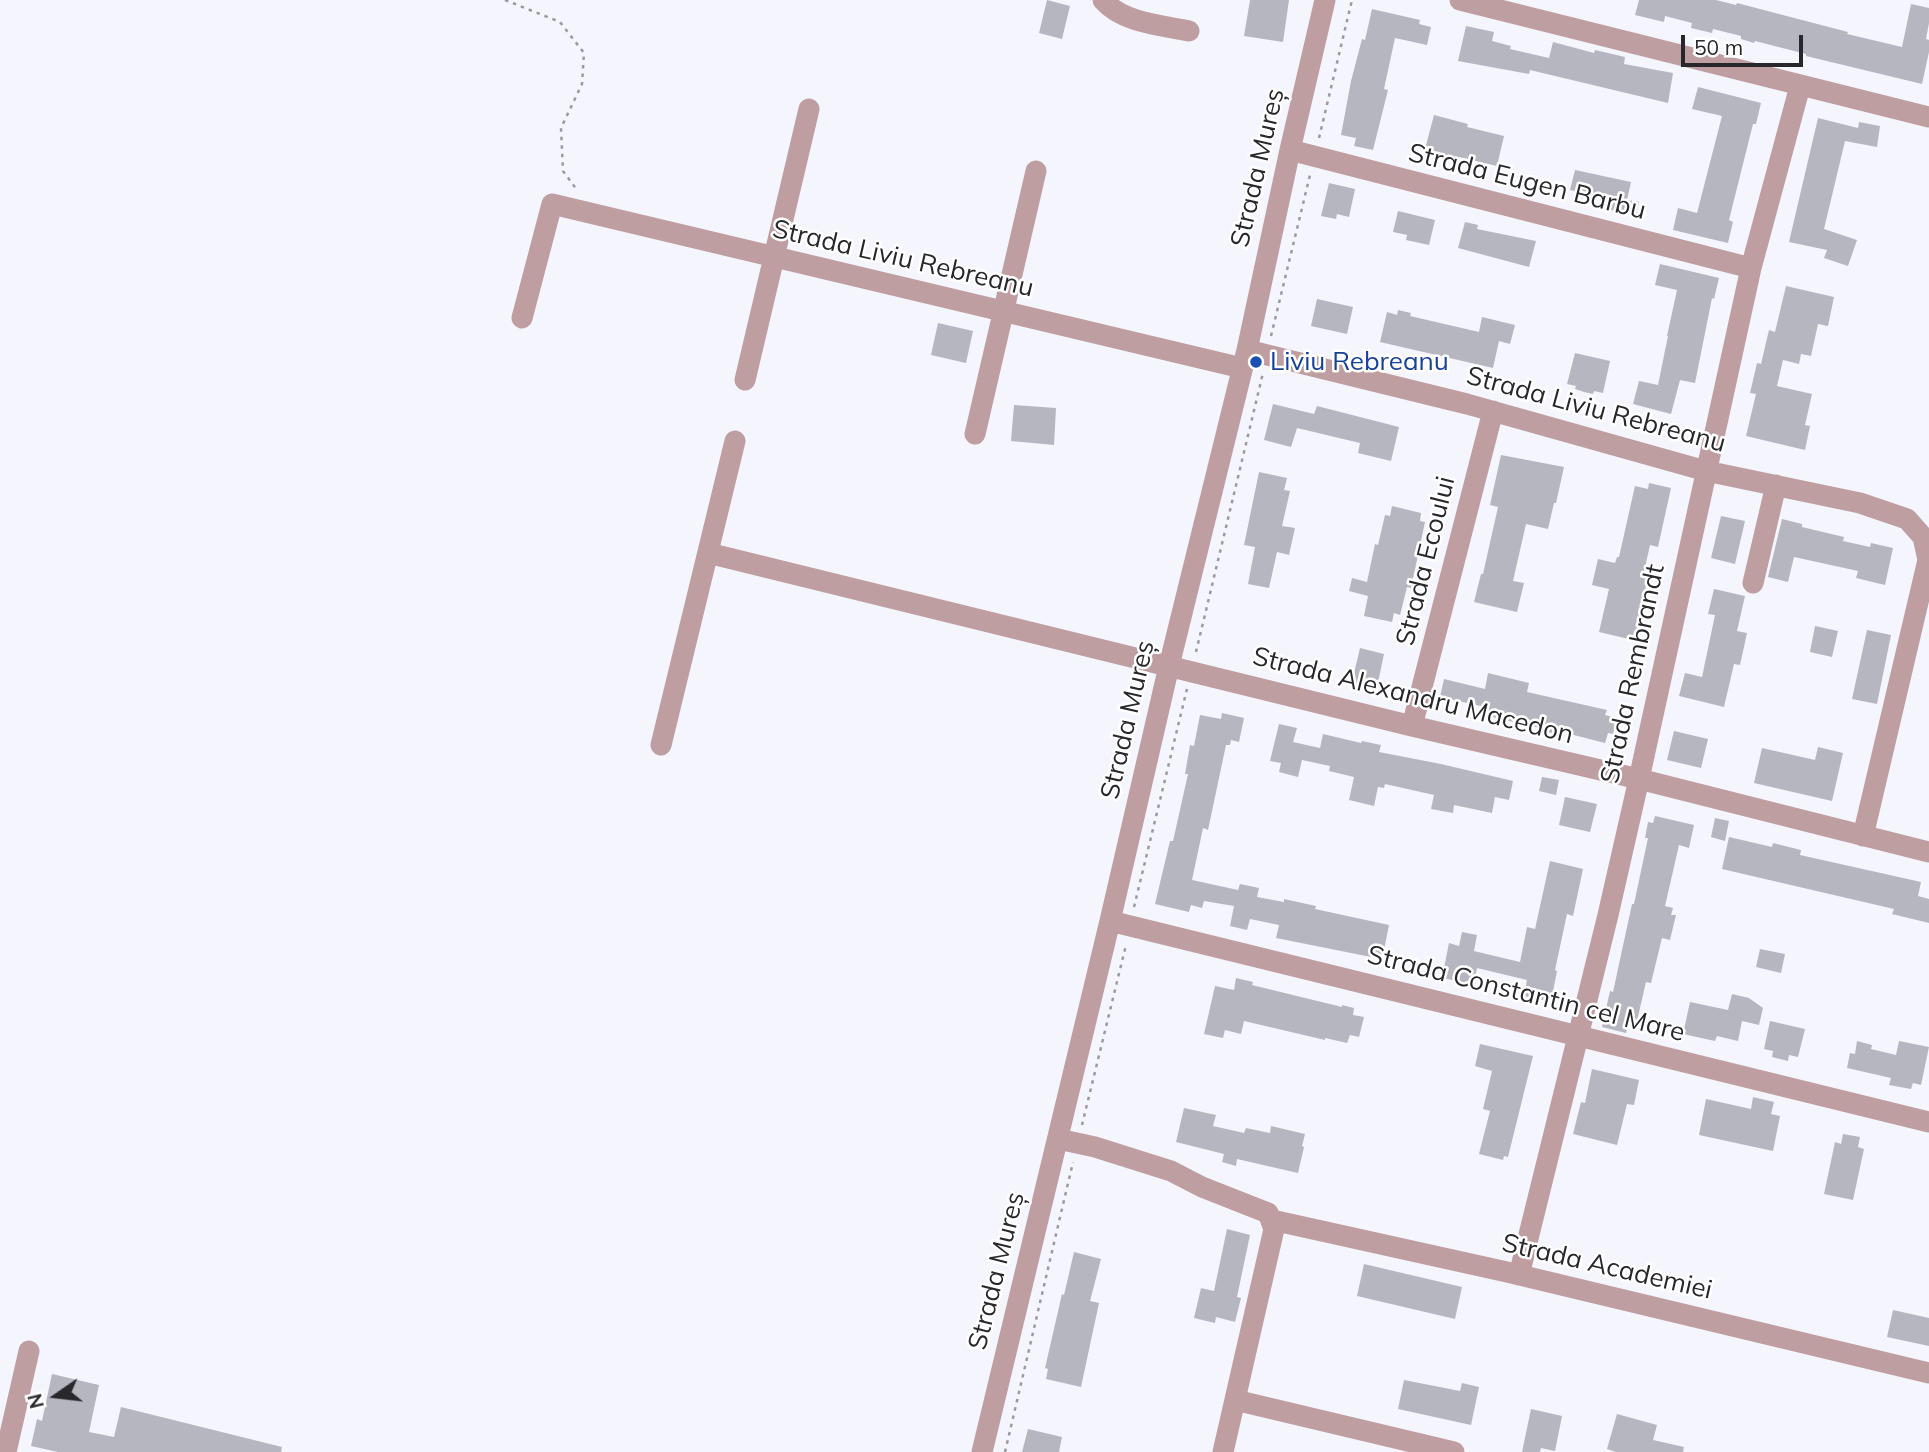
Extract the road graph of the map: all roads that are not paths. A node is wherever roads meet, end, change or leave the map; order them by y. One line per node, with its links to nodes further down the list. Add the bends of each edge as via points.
1 (1103, 0): 4 (street, via 1134,19)
2 (1325, 0): 8 (street, Strada Mureș)
3 (1460, 0): 5 (street)
4 (1189, 31)
5 (1800, 86): 7 (street); 11 (street, Strada Rembrandt)
6 (808, 109): 10 (street)
7 (1929, 117)
8 (1290, 150): 11 (street, Strada Eugen Barbu); 14 (street, Strada Mureș)
9 (1037, 171): 12 (street)
10 (774, 257): 12 (street, Strada Liviu Rebreanu); 13 (street, Strada Liviu Rebreanu, via 552,204); 15 (street)
11 (1751, 268): 19 (street, Strada Rembrandt)
12 (1003, 311): 14 (street, Strada Liviu Rebreanu); 17 (street)
13 (522, 318)
14 (1252, 358): 16 (street, Strada Liviu Rebreanu); 23 (street, Strada Mureș)
15 (745, 380)
16 (1493, 411): 19 (street, Strada Liviu Rebreanu); 24 (street, Strada Ecoului)
17 (975, 434)
18 (735, 441): 21 (street)
19 (1706, 471): 20 (street, Strada Liviu Rebreanu); 26 (street, Strada Rembrandt)
20 (1776, 485): 22 (street); 27 (street, Strada Liviu Rebreanu, via 1860,503 1907,519 1923,537 1928,560)
21 (708, 553): 23 (street, Strada Alexandru Macedon); 25 (street)
22 (1753, 583)
23 (1168, 666): 24 (street, Strada Alexandru Macedon); 29 (street, Strada Mureș)
24 (1412, 726): 26 (street, Strada Alexandru Macedon)
25 (661, 745)
26 (1639, 779): 27 (street, Strada Alexandru Macedon); 30 (street, Strada Rembrandt)
27 (1863, 836): 28 (street, Strada Alexandru Macedon)
28 (1929, 852)
29 (1120, 923): 30 (street, Strada Constantin cel Mare); 32 (street, Strada Mureș)
30 (1577, 1036): 31 (street, Strada Constantin cel Mare); 34 (street, Strada Rembrandt)
31 (1929, 1122)
32 (1068, 1141): 33 (street, Strada Academiei, via 1171,1171 1268,1213); 39 (street, Strada Mureș)
33 (1272, 1220): 34 (street, Strada Academiei); 37 (street, via 1274,1229)
34 (1519, 1275): 36 (street, Strada Academiei)
35 (29, 1351): 38 (street)
36 (1929, 1373)
37 (1236, 1400): 40 (street); 41 (street)
38 (6, 1452)
39 (982, 1452)
40 (1223, 1452)
41 (1454, 1452)

